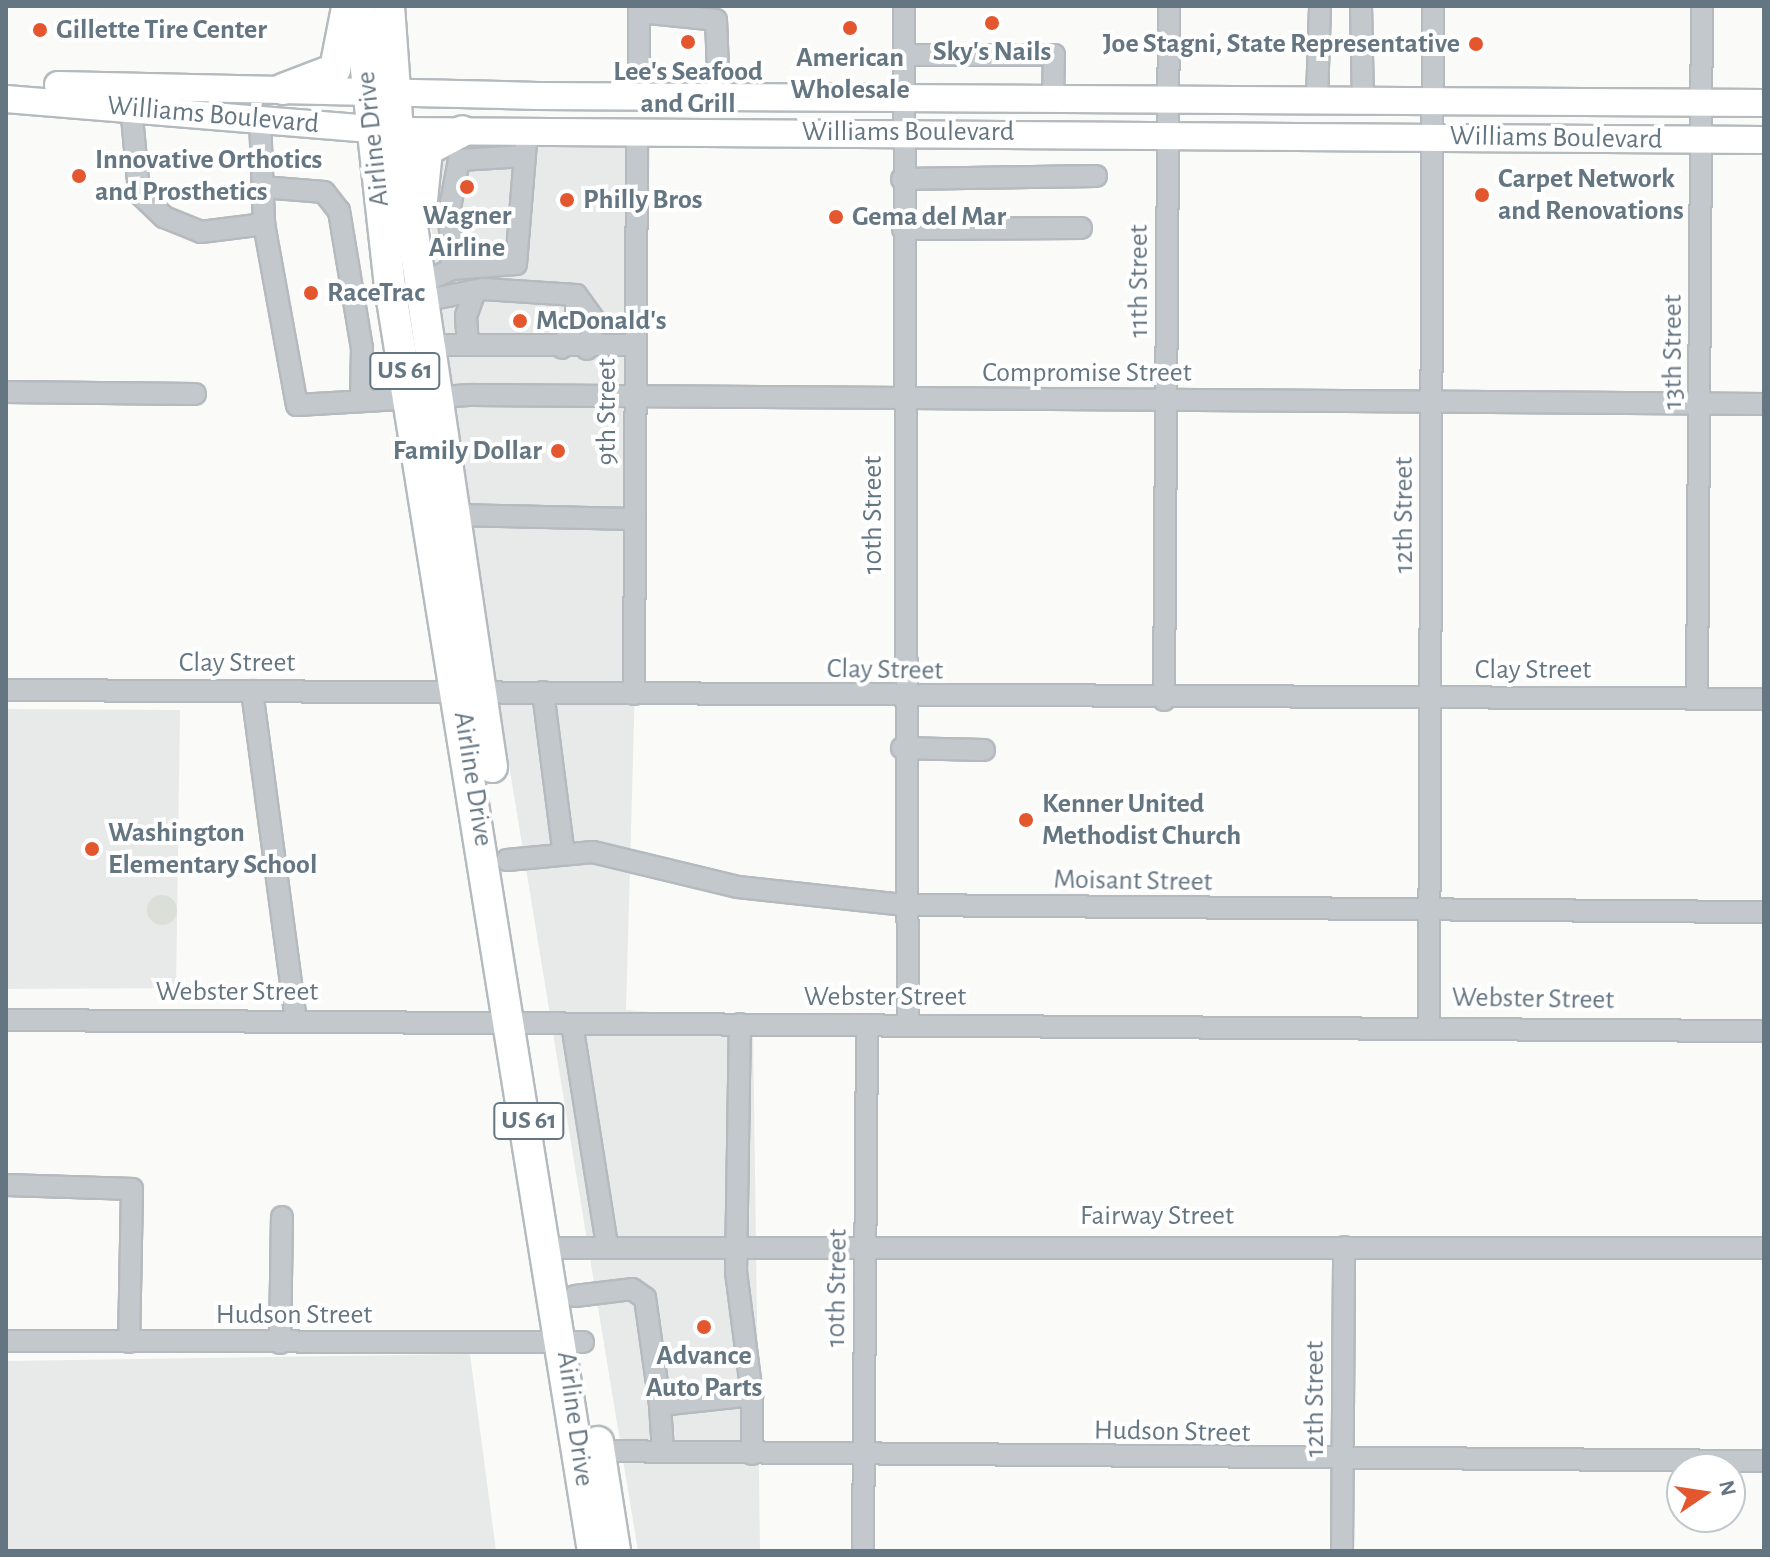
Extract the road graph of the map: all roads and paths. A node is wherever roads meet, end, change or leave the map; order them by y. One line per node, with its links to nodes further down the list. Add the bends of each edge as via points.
1 (348, 6): 13 (highway, via 335,69)
2 (359, 6): 14 (highway, Airline Drive / US 61)
3 (389, 6): 15 (highway, Airline Drive / US 61)
4 (904, 6): 11 (street, 10th Street)
5 (1169, 6): 20 (street, 11th Street)
6 (1320, 6): 21 (street)
7 (1361, 6): 22 (street)
8 (1433, 6): 23 (street, 12th Street)
9 (1702, 6): 25 (street, 13th Street)
10 (639, 9): 16 (street); 17 (street, via 716,20)
11 (904, 55): 18 (street, 10th Street); 19 (street, via 1054,55)
12 (6, 87): 13 (main road, Williams Boulevard)
13 (283, 89): 14 (main road, Williams Boulevard)
14 (368, 92): 15 (main road, Williams Boulevard); 29 (highway, Airline Drive / US 61)
15 (399, 94): 16 (main road, Williams Boulevard); 29 (highway, Airline Drive / US 61)
16 (639, 94): 17 (main road, Williams Boulevard)
17 (719, 94): 18 (main road, Williams Boulevard)
18 (904, 95): 19 (main road, Williams Boulevard); 32 (street, 10th Street)
19 (1053, 97): 20 (main road, Williams Boulevard)
20 (1168, 98): 21 (main road, Williams Boulevard); 33 (street, 11th Street)
21 (1317, 98): 22 (main road, Williams Boulevard)
22 (1363, 98): 23 (main road, Williams Boulevard)
23 (1434, 98): 25 (main road, Williams Boulevard); 34 (street, 12th Street)
24 (6, 99): 27 (main road, Williams Boulevard)
25 (1700, 103): 26 (main road, Williams Boulevard); 35 (street, 13th Street)
26 (1764, 103)
27 (131, 106): 28 (main road, Williams Boulevard); 43 (street, via 139,193 164,217 201,232)
28 (260, 118): 29 (main road, Williams Boulevard); 41 (street)
29 (384, 130): 30 (main road, Williams Boulevard); 48 (highway, Airline Drive / US 61); 58 (highway, Airline Drive / US 61)
30 (476, 131): 37 (main road, Williams Boulevard); 38 (street); 42 (highway, via 427,150 419,176)
31 (637, 131): 32 (main road, Williams Boulevard); 37 (main road, Williams Boulevard); 52 (street, 9th Street)
32 (903, 132): 33 (main road, Williams Boulevard); 40 (street, 10th Street)
33 (1168, 134): 34 (main road, Williams Boulevard); 61 (street, 11th Street)
34 (1432, 137): 35 (main road, Williams Boulevard); 62 (street, 12th Street)
35 (1700, 140): 36 (main road, Williams Boulevard); 63 (street, 13th Street)
36 (1764, 140)
37 (526, 144): 38 (street); 46 (street, via 516,264)
38 (488, 158): 42 (street, via 459,160)
39 (1096, 176): 40 (street)
40 (902, 179): 45 (street, 10th Street)
41 (262, 187): 43 (street); 60 (street, via 324,192 339,211 362,348)
42 (436, 215): 46 (street); 48 (highway)
43 (264, 224): 60 (street, Compromise Street, via 297,405)
44 (1081, 228): 45 (street)
45 (903, 229): 59 (street, 10th Street)
46 (452, 269): 48 (street)
47 (475, 291): 48 (street); 49 (street); 51 (street, via 466,316)
48 (421, 293): 50 (highway, Airline Drive / US 61)
49 (576, 295): 53 (street, via 576,320); 54 (street, via 595,321)
50 (428, 345): 51 (street); 58 (highway, Airline Drive / US 61)
51 (468, 345): 53 (street)
52 (635, 345): 54 (street); 57 (street, 9th Street)
53 (562, 348): 54 (street)
54 (587, 349)
55 (6, 392): 56 (street)
56 (195, 394)
57 (635, 395): 58 (street, Compromise Street); 59 (street, Compromise Street); 66 (street, 9th Street)
58 (423, 397): 60 (street, Compromise Street); 65 (highway, Airline Drive / US 61); 69 (highway, Airline Drive / US 61)
59 (901, 400): 61 (street, Compromise Street); 73 (street, 10th Street)
60 (361, 401)
61 (1167, 401): 62 (street, Compromise Street); 76 (street, 11th Street)
62 (1433, 404): 63 (street, Compromise Street); 72 (street, 12th Street)
63 (1702, 404): 64 (street, Compromise Street); 74 (street, 13th Street)
64 (1764, 404)
65 (454, 515): 66 (street); 69 (highway, Airline Drive / US 61)
66 (635, 519): 71 (street, 9th Street)
67 (6, 690): 68 (street, Clay Street)
68 (252, 691): 69 (street, Clay Street); 85 (street)
69 (469, 692): 70 (street, Clay Street); 80 (highway, Airline Drive / US 61); 86 (highway, Airline Drive / US 61)
70 (543, 692): 71 (street, Clay Street); 79 (street)
71 (634, 694): 73 (street, Clay Street)
72 (1431, 697): 74 (street, Clay Street); 76 (street, Clay Street); 82 (street, 12th Street)
73 (902, 698): 76 (street, Clay Street); 77 (street, 10th Street)
74 (1697, 698): 75 (street, Clay Street)
75 (1764, 699)
76 (1164, 700)
77 (902, 748): 78 (street); 81 (street, 10th Street)
78 (984, 750)
79 (564, 855): 80 (street, Moisant Street); 81 (street, Moisant Street, via 593,852 738,887)
80 (507, 860): 86 (highway, Airline Drive / US 61)
81 (903, 905): 82 (street, Moisant Street); 90 (street, 10th Street)
82 (1430, 910): 83 (street, Moisant Street); 91 (street, 12th Street)
83 (1764, 912)
84 (6, 1020): 85 (street, Webster Street)
85 (296, 1020): 86 (street, Webster Street)
86 (522, 1021): 87 (street, Webster Street); 98 (highway, Airline Drive / US 61)
87 (572, 1024): 88 (street, Webster Street); 96 (street)
88 (740, 1024): 89 (street, Webster Street); 97 (street)
89 (867, 1025): 90 (street, Webster Street); 95 (street, 10th Street)
90 (908, 1025): 91 (street, Webster Street)
91 (1429, 1025): 92 (street, Webster Street)
92 (1764, 1031)
93 (6, 1185): 103 (street, via 132,1189)
94 (282, 1217): 104 (street)
95 (865, 1244): 97 (street, Fairway Street); 99 (street, Fairway Street); 111 (street, 10th Street)
96 (607, 1245): 97 (street, Fairway Street); 98 (street, Fairway Street)
97 (736, 1245): 106 (street)
98 (558, 1247): 101 (highway, Airline Drive / US 61); 105 (highway, Airline Drive / US 61)
99 (1344, 1247): 100 (street, Fairway Street); 113 (street, 12th Street)
100 (1764, 1248)
101 (575, 1296): 105 (highway, Airline Drive / US 61); 107 (street, via 632,1289 645,1298)
102 (6, 1341): 103 (street, Hudson Street)
103 (129, 1342): 104 (street, Hudson Street)
104 (280, 1343): 105 (street, Hudson Street)
105 (574, 1343): 108 (highway, Airline Drive / US 61)
106 (752, 1395): 107 (street); 110 (street)
107 (660, 1405): 109 (street)
108 (589, 1450): 109 (street, Hudson Street); 114 (highway, Airline Drive / US 61); 115 (highway, Airline Drive / US 61)
109 (663, 1452): 110 (street, Hudson Street)
110 (752, 1454): 111 (street, Hudson Street)
111 (863, 1457): 113 (street, Hudson Street); 116 (street, 10th Street)
112 (1764, 1461): 113 (street, Hudson Street)
113 (1343, 1462): 117 (street, 12th Street)
114 (593, 1551)
115 (615, 1551)
116 (863, 1551)
117 (1342, 1551)

